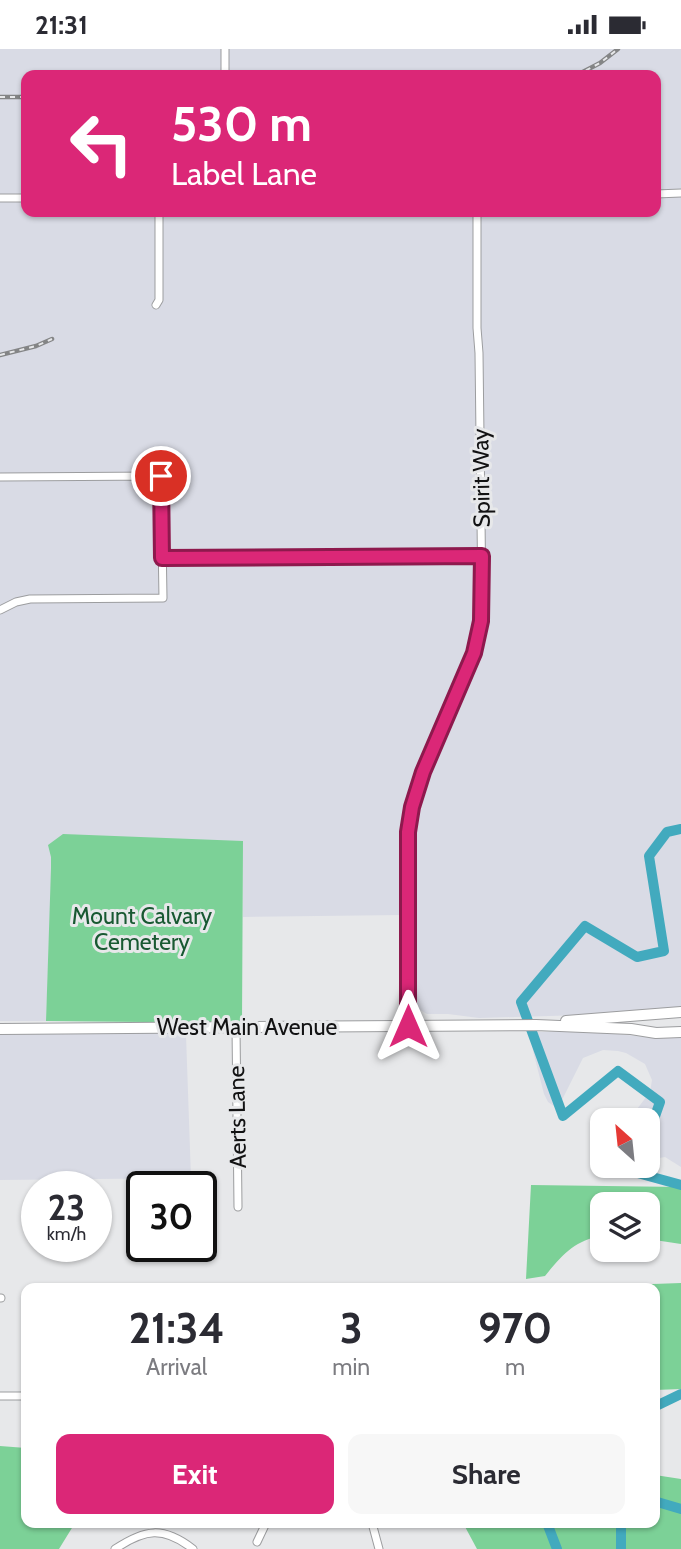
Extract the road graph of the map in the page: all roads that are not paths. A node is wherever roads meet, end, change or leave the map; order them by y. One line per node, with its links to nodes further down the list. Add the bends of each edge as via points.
1 (225, 49): 2 (street)
2 (225, 70)
3 (681, 193): 4 (street)
4 (661, 194)
5 (0, 198): 6 (street)
6 (21, 198)
7 (159, 217): 9 (street)
8 (477, 217): 11 (street, Spirit Way)
9 (156, 305)
10 (0, 477): 12 (street, via 161,476)
11 (482, 556): 12 (street); 16 (street, Spirit Way, via 482,613 474,653 423,772 408,832)
12 (162, 558): 13 (street, via 163,598 30,599)
13 (0, 610)
14 (681, 1012): 15 (main road, West Main Avenue)
15 (536, 1024): 16 (main road, West Main Avenue); 19 (main road, West Main Avenue)
16 (408, 1026): 17 (main road, West Main Avenue)
17 (236, 1027): 18 (main road, West Main Avenue); 20 (street, Aerts Lane)
18 (0, 1030)
19 (681, 1032)
20 (237, 1207)
21 (0, 1396): 22 (street)
22 (21, 1396)
23 (150, 1528): 26 (street)
24 (264, 1528): 27 (street)
25 (373, 1528): 30 (street)
26 (150, 1533): 28 (street); 29 (street, via 179,1538)
27 (257, 1542)
28 (115, 1549)
29 (193, 1549)
30 (379, 1549)

